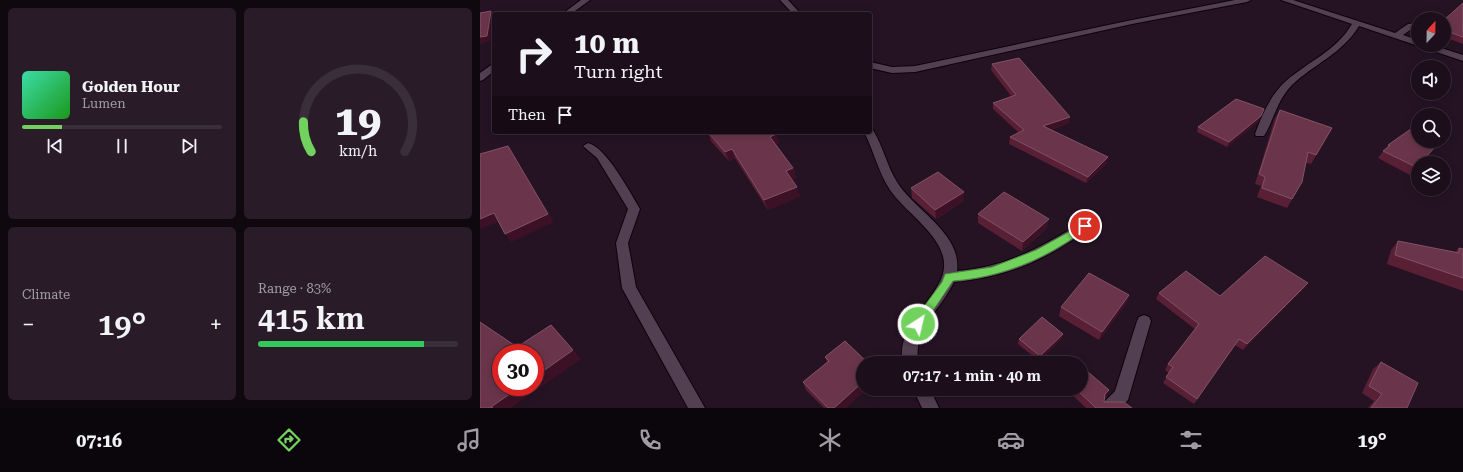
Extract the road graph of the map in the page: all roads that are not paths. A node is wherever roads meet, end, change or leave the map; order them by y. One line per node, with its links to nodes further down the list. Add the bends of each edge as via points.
1 (586, 0): 5 (street)
2 (784, 0): 6 (street)
3 (1247, 0): 13 (street, via 915,69 892,70)
4 (1285, 0): 7 (street)
5 (569, 12)
6 (795, 12)
7 (1356, 24): 9 (street); 17 (street, via 1334,52 1289,83 1276,98)
8 (1411, 26): 9 (street)
9 (1396, 36): 10 (street)
10 (1411, 41)
11 (1445, 52): 12 (street)
12 (1463, 58)
13 (872, 65)
14 (492, 68): 15 (street)
15 (480, 78)
16 (870, 134): 20 (street, via 893,186 936,232 948,249 951,265)
17 (1260, 134)
18 (588, 146): 24 (street, via 601,156 634,210 622,243 629,288)
19 (1085, 226): 20 (street, via 1040,253 999,269 971,276)
20 (948, 277): 22 (street, via 947,283 918,324 910,342)
21 (1144, 321): 26 (street, via 1122,395)
22 (910, 356)
23 (925, 396): 25 (street)
24 (697, 408)
25 (931, 408)
26 (1110, 408)

